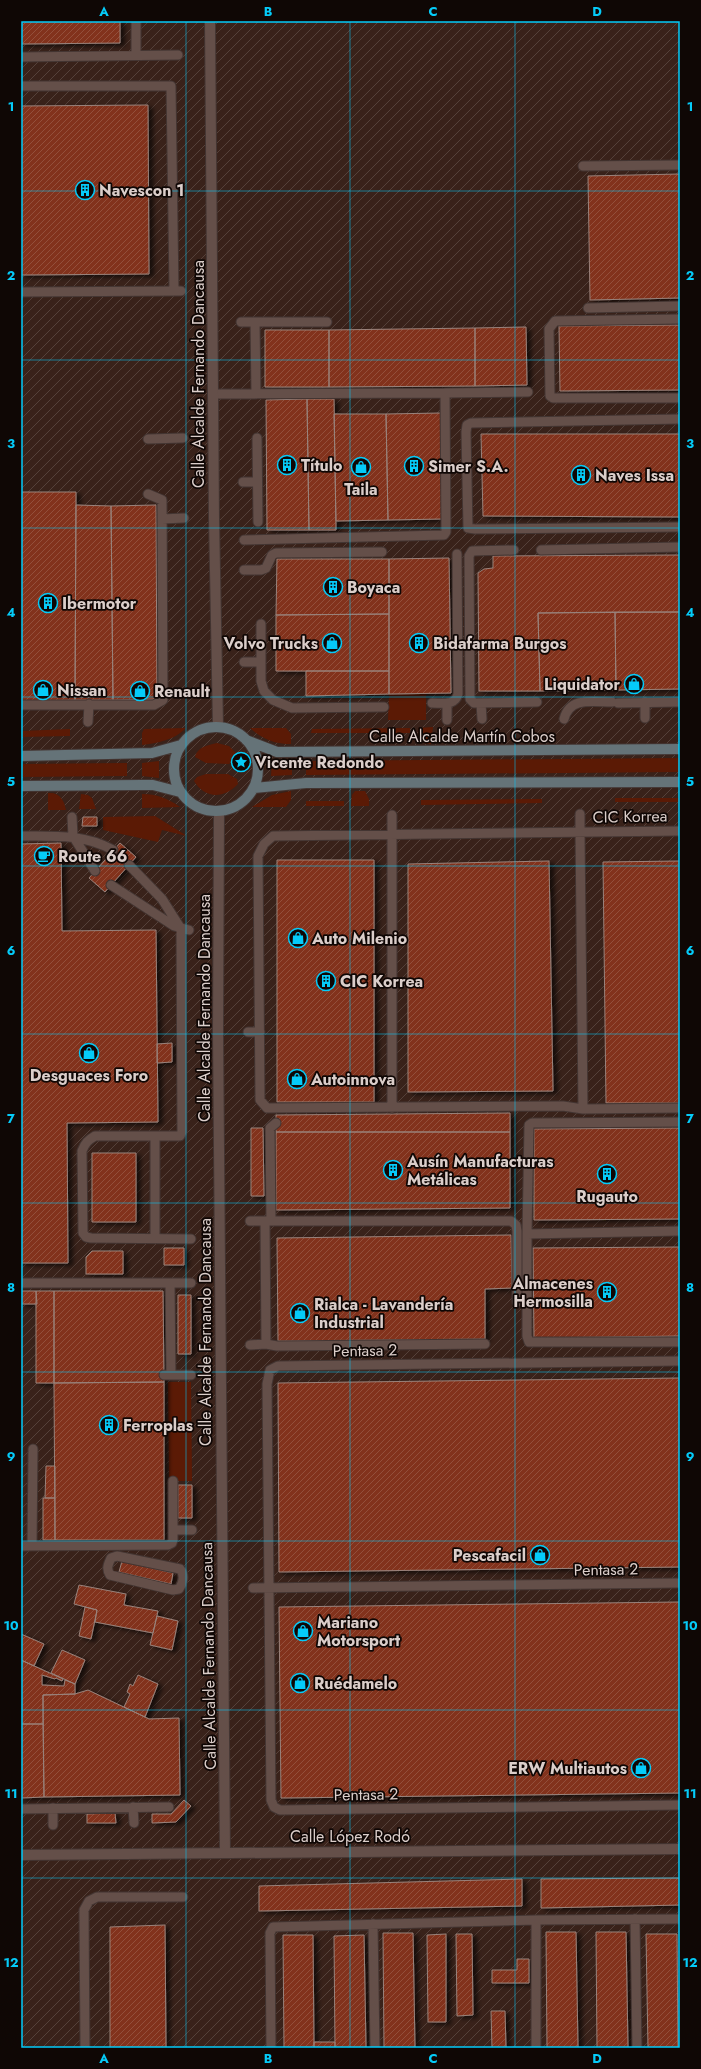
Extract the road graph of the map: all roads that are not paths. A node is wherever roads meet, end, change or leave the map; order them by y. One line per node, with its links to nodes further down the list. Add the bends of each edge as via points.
1 (136, 21): 3 (lane)
2 (210, 21): 18 (street, Calle Alcalde Fernando Dancausa)
3 (136, 55): 4 (lane); 5 (lane)
4 (178, 55)
5 (21, 56)
6 (21, 86): 9 (lane, via 171,86 178,291)
7 (680, 165): 8 (lane)
8 (583, 166)
9 (21, 292)
10 (680, 306): 11 (lane)
11 (588, 308)
12 (680, 319): 20 (lane, via 555,321 549,329 550,396 553,398)
13 (241, 322): 14 (lane)
14 (255, 322): 15 (lane); 19 (lane)
15 (327, 322)
16 (528, 392): 17 (lane)
17 (445, 393): 19 (lane); 32 (lane, via 444,535)
18 (213, 394): 19 (lane); 56 (street, Calle Alcalde Fernando Dancausa)
19 (256, 394)
20 (680, 398)
21 (680, 420): 31 (lane, via 471,423 467,425 466,432 468,528)
22 (183, 438): 24 (lane)
23 (257, 438): 26 (lane)
24 (148, 439)
25 (243, 482): 26 (lane)
26 (257, 482): 30 (lane)
27 (148, 494): 29 (lane, via 162,500)
28 (184, 518): 29 (lane)
29 (162, 519): 48 (lane, via 163,700 154,705)
30 (258, 522)
31 (680, 527)
32 (244, 540)
33 (680, 547): 35 (lane)
34 (514, 550): 46 (lane, via 472,551 469,556 470,699 474,703)
35 (541, 550)
36 (382, 552): 38 (lane, via 276,553 272,555 266,568)
37 (457, 554): 45 (lane, via 458,694 457,700)
38 (244, 570)
39 (261, 624): 41 (lane)
40 (244, 662): 41 (lane)
41 (261, 662): 50 (lane, via 264,691 273,700 292,708)
42 (538, 702): 46 (lane)
43 (645, 702): 44 (lane); 51 (lane); 53 (lane, via 579,703 566,710)
44 (680, 702)
45 (447, 703): 49 (lane); 54 (lane)
46 (481, 703): 52 (lane)
47 (21, 704): 48 (lane)
48 (89, 704): 55 (lane)
49 (432, 704)
50 (384, 707)
51 (645, 718)
52 (482, 719)
53 (564, 719)
54 (447, 720)
55 (88, 722)
56 (218, 726): 57 (main road, via 230,729); 58 (main road, via 198,730)
57 (246, 740): 59 (main road, Calle Alcalde Martín Cobos, via 276,752); 63 (main road, via 254,750 258,763 258,776)
58 (181, 745): 60 (main road, via 146,754); 64 (main road, via 175,756 173,768)
59 (680, 749)
60 (21, 756)
61 (680, 782): 63 (main road, via 306,783)
62 (21, 786): 64 (main road, via 148,785)
63 (254, 788): 65 (main road, via 240,805)
64 (180, 792): 65 (main road, via 187,801 197,807)
65 (219, 812): 121 (street, Calle Alcalde Fernando Dancausa, via 218,1040)
66 (580, 814): 70 (lane)
67 (392, 815): 71 (lane)
68 (72, 817): 73 (lane)
69 (680, 831): 70 (lane, CIC Korrea)
70 (580, 832): 71 (lane, CIC Korrea); 83 (lane, CIC Korrea)
71 (392, 834): 80 (lane, CIC Korrea, via 274,836 264,844 258,856); 81 (lane)
72 (21, 836): 73 (lane)
73 (73, 836): 74 (lane, via 91,840); 76 (lane)
74 (113, 850)
75 (129, 865): 78 (lane, via 162,899)
76 (95, 871)
77 (111, 885): 78 (lane, via 174,926)
78 (185, 929): 86 (lane, via 182,1132 180,1136)
79 (248, 1032): 80 (lane)
80 (260, 1032): 81 (lane, CIC Korrea, via 260,1100 267,1108)
81 (392, 1108): 83 (lane, via 563,1106)
82 (680, 1108): 83 (lane)
83 (583, 1109)
84 (680, 1122): 90 (lane, via 532,1123 527,1132)
85 (276, 1123): 88 (lane, via 270,1128)
86 (155, 1136): 91 (lane); 91 (lane, via 95,1136 84,1144 82,1151 83,1233 86,1237)
87 (250, 1221): 88 (lane)
88 (268, 1221): 96 (lane, via 511,1221 516,1225 517,1231); 98 (lane)
89 (680, 1231): 90 (lane)
90 (527, 1234): 97 (lane, via 529,1342)
91 (155, 1238): 92 (lane)
92 (190, 1238)
93 (21, 1283): 94 (lane)
94 (170, 1283): 95 (lane); 102 (lane, via 167,1375)
95 (191, 1283)
96 (517, 1302)
97 (680, 1342)
98 (266, 1344): 99 (lane); 100 (lane)
99 (485, 1344)
100 (250, 1345)
101 (680, 1362): 112 (lane, Pentasa 2, via 278,1366 270,1370 267,1384)
102 (191, 1375)
103 (33, 1449): 108 (lane)
104 (173, 1481): 105 (lane)
105 (173, 1530): 106 (lane); 108 (lane, via 172,1543 164,1545)
106 (192, 1530)
107 (21, 1546): 108 (lane)
108 (32, 1546)
109 (188, 1576): 109 (lane, via 174,1566 117,1556 111,1558 107,1570 110,1575 116,1577 173,1590 179,1589)
110 (680, 1583): 112 (lane, Pentasa 2)
111 (253, 1588): 112 (lane, Pentasa 2)
112 (268, 1588): 113 (lane, Pentasa 2, via 271,1800 274,1807 280,1810)
113 (680, 1805)
114 (134, 1807): 115 (lane); 116 (lane); 118 (lane)
115 (169, 1807)
116 (54, 1808): 117 (lane); 119 (lane)
117 (21, 1809)
118 (134, 1823)
119 (54, 1824)
120 (680, 1850): 121 (street, Calle López Rodó)
121 (225, 1852): 122 (street, Calle López Rodó)
122 (21, 1855)
123 (183, 1897): 128 (lane, via 97,1897 89,1901 84,1910)
124 (680, 1919): 126 (lane)
125 (536, 1920): 126 (lane); 127 (lane); 131 (lane)
126 (635, 1920): 132 (lane)
127 (373, 1924): 129 (lane, via 273,1927 270,1933); 130 (lane)
128 (85, 2048)
129 (271, 2048)
130 (375, 2048)
131 (536, 2048)
132 (637, 2048)

